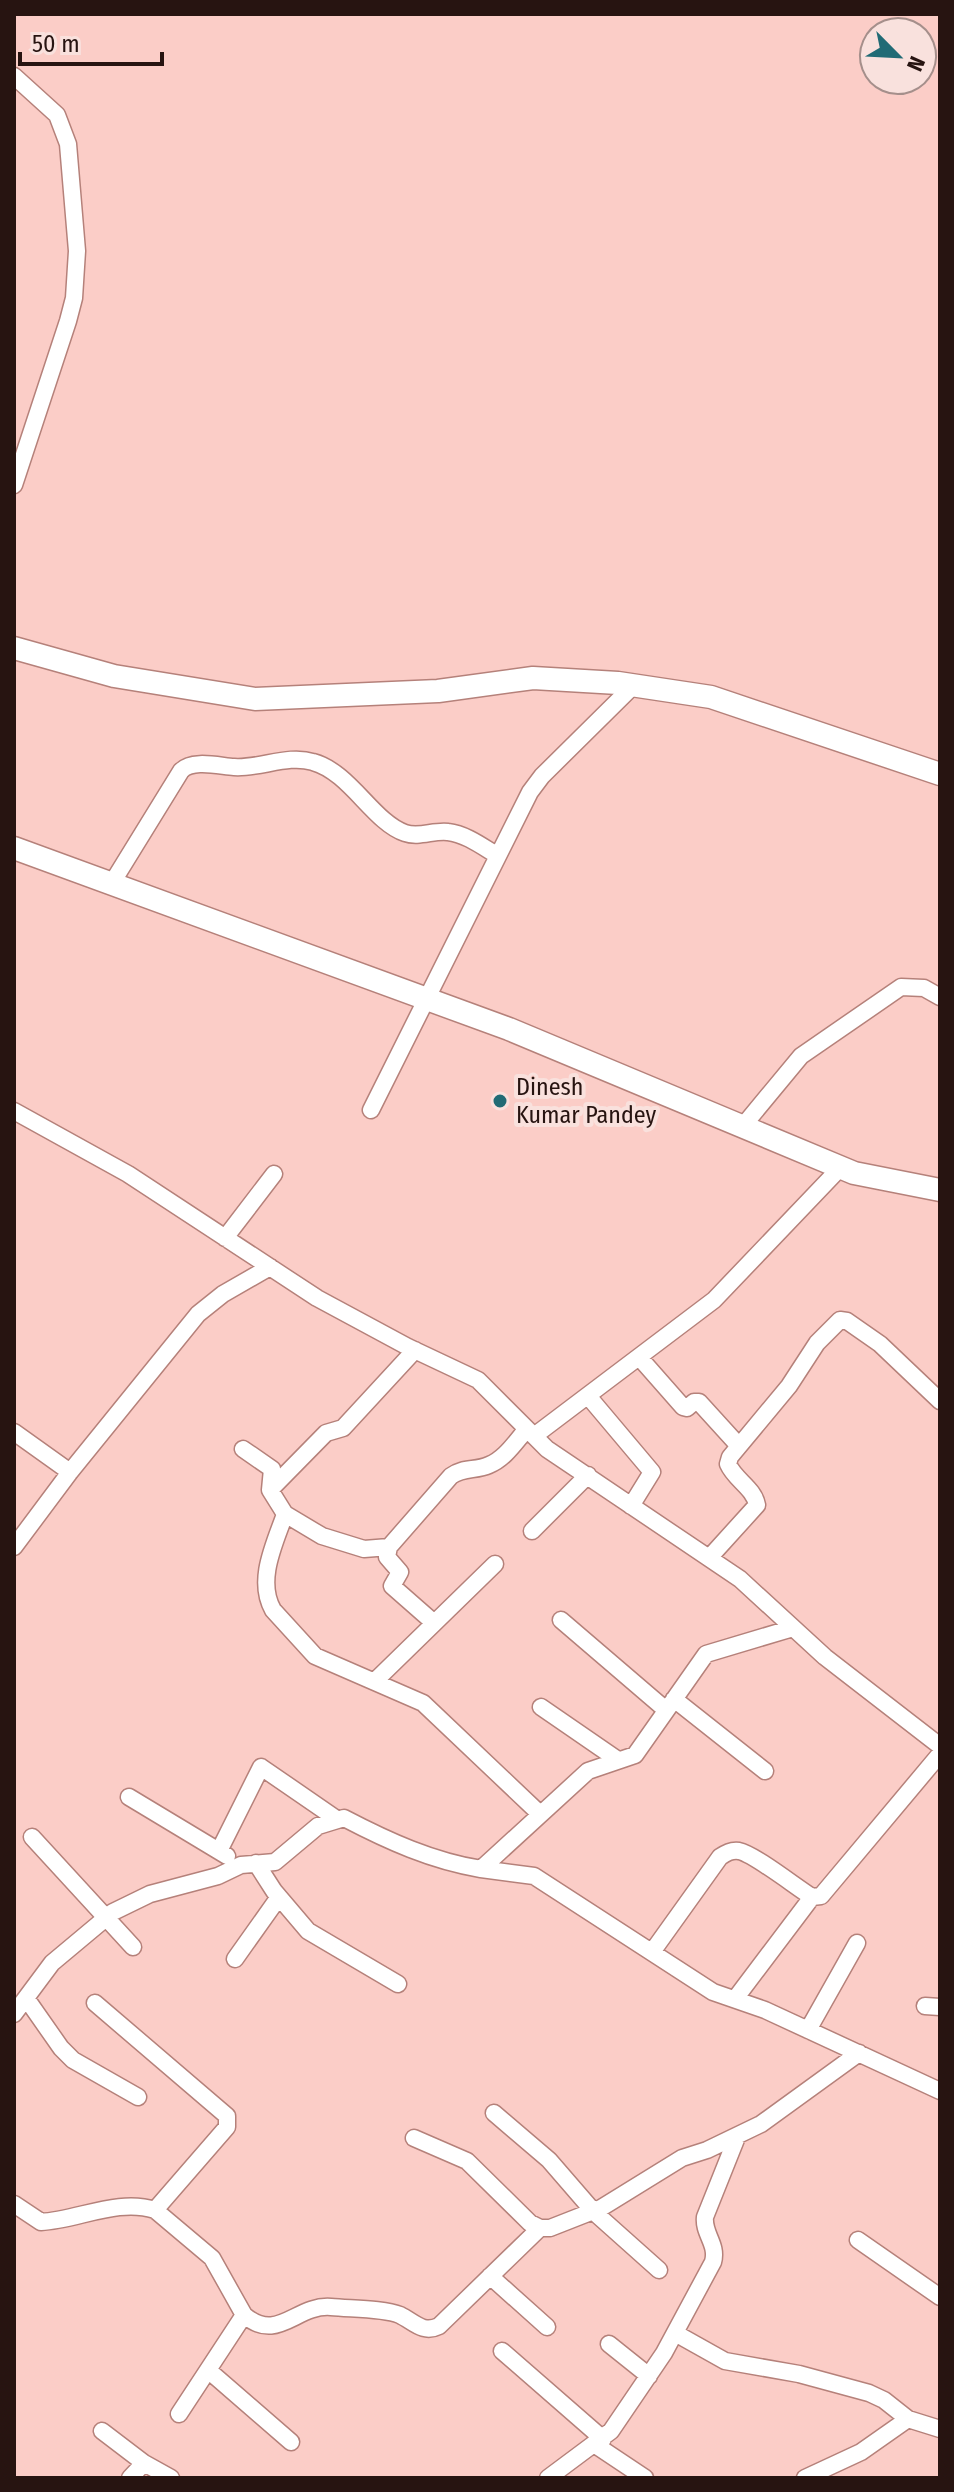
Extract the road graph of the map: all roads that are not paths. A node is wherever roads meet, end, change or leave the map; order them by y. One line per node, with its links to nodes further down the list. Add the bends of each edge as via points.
1 (14, 76): 2 (street, via 57,115 68,144 77,251 68,321)
2 (14, 485)
3 (14, 648): 4 (street, via 114,676 255,699 438,691 533,678)
4 (634, 685): 5 (street, via 711,697); 7 (street, via 536,783)
5 (940, 774)
6 (14, 848): 8 (street)
7 (498, 856): 8 (street, via 446,831 402,832 339,776 312,761 252,768 191,765 181,771); 10 (street)
8 (112, 883): 10 (street)
9 (940, 997): 13 (street, via 924,988 901,987 801,1056)
10 (426, 998): 11 (street); 13 (street)
11 (371, 1110)
12 (14, 1111): 17 (street, via 128,1174)
13 (743, 1126): 14 (street)
14 (841, 1167): 16 (street); 20 (street, via 714,1300)
15 (274, 1174): 17 (street)
16 (940, 1190)
17 (225, 1238): 18 (street)
18 (270, 1267): 19 (street); 27 (street, via 198,1314)
19 (415, 1350): 24 (street, via 478,1380); 29 (street, via 343,1428 326,1433)
20 (639, 1357): 21 (street); 25 (street, via 683,1407 699,1402)
21 (588, 1396): 24 (street); 30 (street, via 652,1472)
22 (940, 1401): 25 (street, via 880,1344 840,1320)
23 (14, 1432): 27 (street)
24 (530, 1432): 28 (street); 34 (street, via 492,1464 457,1471)
25 (739, 1446): 35 (street, via 728,1464 757,1505)
26 (243, 1449): 29 (street, via 270,1466)
27 (70, 1472): 33 (street)
28 (588, 1475): 30 (street); 32 (street)
29 (270, 1490): 31 (street)
30 (631, 1506): 35 (street)
31 (285, 1514): 34 (street, via 322,1536 364,1549); 40 (street, via 265,1574 269,1604 310,1652)
32 (532, 1531)
33 (14, 1547)
34 (389, 1547): 38 (street, via 387,1557 400,1572 392,1586)
35 (709, 1558): 39 (street)
36 (495, 1564): 38 (street)
37 (561, 1620): 41 (street)
38 (433, 1622): 40 (street)
39 (793, 1628): 41 (street, via 706,1654); 43 (street)
40 (375, 1681): 48 (street, via 423,1703)
41 (670, 1704): 45 (street, via 635,1755); 46 (street)
42 (541, 1707): 45 (street)
43 (940, 1746)
44 (940, 1754): 55 (street, via 821,1896)
45 (618, 1760): 48 (street, via 588,1771)
46 (765, 1771)
47 (129, 1797): 51 (street)
48 (540, 1814): 53 (street)
49 (338, 1820): 51 (street, via 261,1767); 52 (street, via 318,1826 275,1862); 53 (street, via 344,1818 447,1863)
50 (32, 1837): 56 (street)
51 (219, 1851): 52 (street)
52 (249, 1864): 54 (street); 56 (street, via 150,1894)
53 (481, 1869): 59 (street, via 534,1876)
54 (279, 1897): 60 (street); 61 (street, via 313,1935)
55 (812, 1897): 59 (street, via 747,1854 726,1853); 62 (street)
56 (105, 1919): 58 (street); 63 (street, via 52,1963)
57 (857, 1943): 65 (street)
58 (133, 1947)
59 (652, 1952): 62 (street, via 713,1992)
60 (235, 1959)
61 (398, 1984)
62 (735, 1999): 65 (street)
63 (19, 2002): 68 (street, via 73,2060)
64 (95, 2003): 73 (street, via 229,2120)
65 (808, 2030): 66 (street)
66 (859, 2053): 67 (street); 70 (street, via 785,2109)
67 (940, 2091)
68 (138, 2097)
69 (494, 2113): 74 (street, via 549,2160)
70 (737, 2137): 74 (street, via 682,2158); 82 (street, via 705,2217 713,2262)
71 (414, 2138): 75 (street, via 467,2161)
72 (14, 2204): 73 (street, via 41,2222 99,2209)
73 (155, 2210): 80 (street, via 212,2258)
74 (594, 2212): 75 (street); 77 (street)
75 (540, 2228): 78 (street)
76 (858, 2240): 79 (street)
77 (659, 2270)
78 (490, 2276): 80 (street, via 432,2329 393,2313 324,2307 272,2327); 81 (street)
79 (940, 2297)
80 (244, 2315): 85 (street)
81 (547, 2327)
82 (675, 2333): 86 (street); 88 (street, via 725,2361 869,2393)
83 (609, 2344): 86 (street)
84 (502, 2351): 92 (street)
85 (208, 2370): 87 (street); 91 (street)
86 (649, 2376): 92 (street)
87 (179, 2414)
88 (908, 2419): 89 (street); 98 (street, via 861,2452)
89 (940, 2429)
90 (102, 2431): 93 (street)
91 (291, 2442)
92 (599, 2442): 96 (street); 97 (street)
93 (144, 2463): 94 (street); 95 (street)
94 (130, 2478)
95 (171, 2478)
96 (548, 2478)
97 (645, 2478)
98 (805, 2478)

